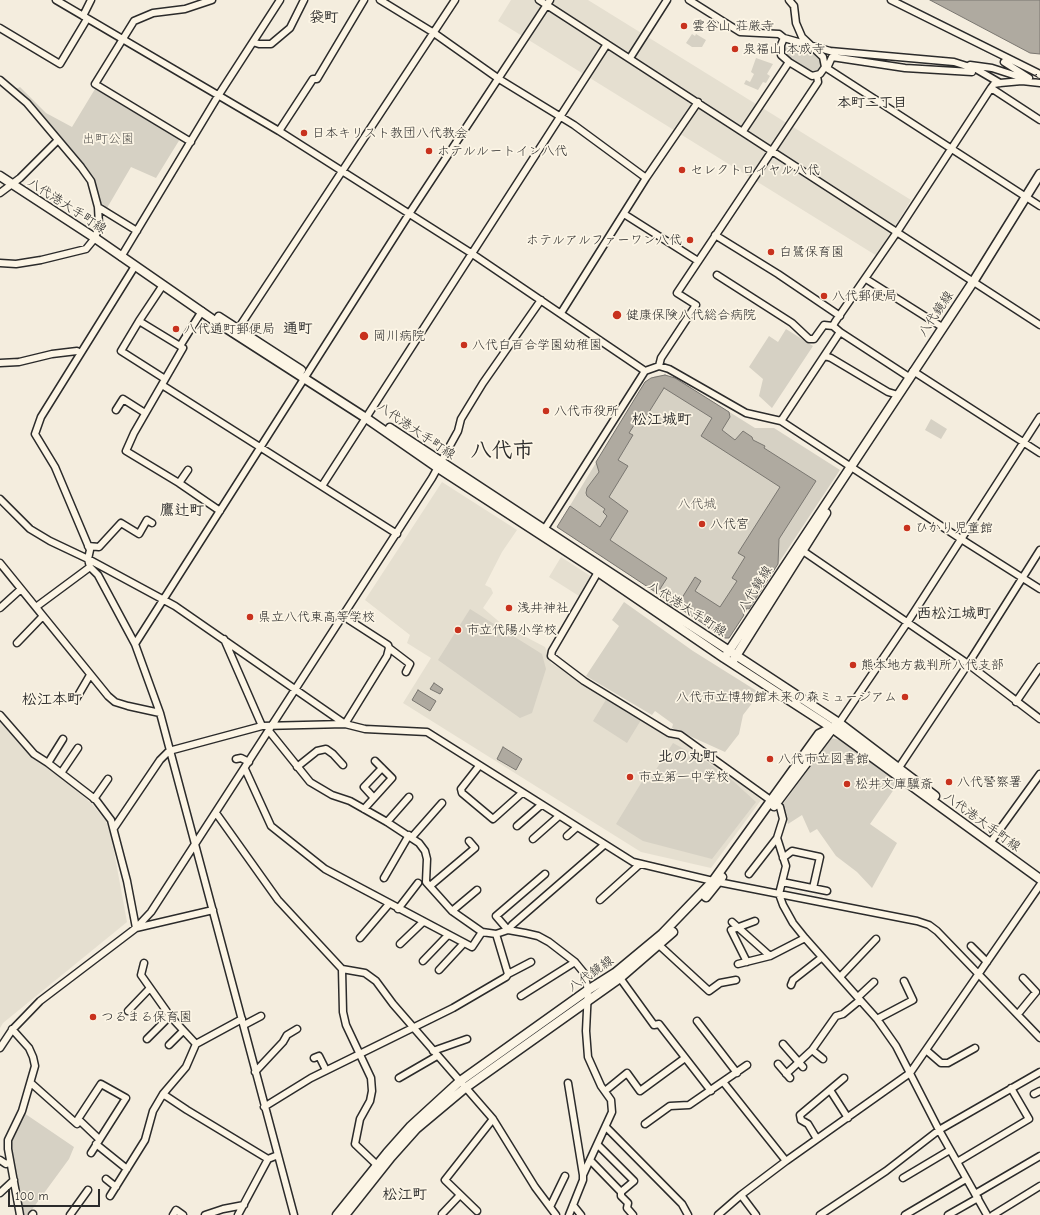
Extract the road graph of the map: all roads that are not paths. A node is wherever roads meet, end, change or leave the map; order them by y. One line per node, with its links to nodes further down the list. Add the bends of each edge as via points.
1 (56, 0): 15 (street)
2 (91, 0): 15 (street)
3 (212, 0): 19 (street, via 134,21)
4 (280, 0): 20 (street)
5 (304, 0): 20 (street, via 290,28 272,44)
6 (364, 0): 38 (street, via 317,79 313,79)
7 (380, 0): 17 (street)
8 (455, 0): 17 (street)
9 (539, 0): 14 (street)
10 (667, 0): 23 (street)
11 (689, 0): 18 (street, via 735,30 745,33 773,33)
12 (790, 0): 22 (street, via 802,37)
13 (891, 0): 28 (street)
14 (549, 3): 21 (street); 30 (street)
15 (85, 18): 16 (street, via 60,64); 19 (street)
16 (0, 28)
17 (434, 33): 30 (street); 44 (street)
18 (784, 38): 22 (street); 24 (street, via 780,50 784,59)
19 (121, 40): 34 (street); 41 (street, via 95,84)
20 (253, 42): 34 (street)
21 (607, 44): 23 (street); 36 (street)
22 (812, 47): 26 (street); 27 (street, via 823,57)
23 (630, 58): 35 (street)
24 (789, 62): 29 (street, via 810,75); 39 (street)
25 (1004, 62): 32 (street)
26 (959, 64): 32 (street, via 992,68); 33 (street, via 976,69)
27 (825, 67): 29 (street); 33 (street, via 832,57 905,68 966,71 976,73); 42 (street)
28 (1040, 74): 32 (street)
29 (817, 76): 43 (street, via 818,82)
30 (499, 79): 36 (street); 53 (street)
31 (0, 80): 40 (street, via 27,103)
32 (1037, 82): 33 (street)
33 (995, 85): 37 (street); 42 (street)
34 (218, 96): 38 (street); 41 (street)
35 (698, 102): 39 (street); 47 (street)
36 (562, 117): 47 (street); 59 (street)
37 (1040, 120)
38 (279, 131): 44 (street)
39 (743, 131): 43 (street)
40 (58, 140): 48 (street); 52 (street, via 91,182)
41 (191, 142): 55 (street)
42 (952, 148): 50 (street); 56 (street)
43 (770, 151): 56 (street); 57 (street)
44 (342, 171): 53 (street); 76 (street)
45 (1040, 174): 50 (main road, 八代鏡線)
46 (0, 176): 48 (main road, 八代港大手町線)
47 (646, 178): 54 (street)
48 (12, 183): 49 (street); 58 (main road, 八代港大手町線)
49 (0, 193)
50 (1026, 197): 51 (street); 66 (main road, 八代鏡線)
51 (1040, 206)
52 (98, 207): 55 (street); 58 (street, via 99,225)
53 (409, 214): 59 (street); 85 (street)
54 (624, 214): 61 (street); 70 (street)
55 (136, 231): 60 (street)
56 (897, 232): 65 (street); 66 (street)
57 (716, 235): 61 (street); 71 (street)
58 (95, 238): 60 (main road, 八代港大手町線); 62 (street, via 91,244 78,251 22,263)
59 (471, 253): 68 (street); 90 (street)
60 (121, 257): 63 (main road, 八代港大手町線); 76 (main road, 八代港大手町線, via 137,263)
61 (698, 261): 82 (street, via 677,293 696,304 661,358)
62 (0, 263)
63 (135, 266): 67 (main road, 八代港大手町線); 79 (street)
64 (717, 275): 73 (street, via 792,323 809,339 814,339 824,325)
65 (866, 279): 71 (street); 75 (street)
66 (973, 282): 74 (street); 75 (main road, 八代鏡線)
67 (163, 285): 69 (main road, 八代港大手町線); 72 (street)
68 (541, 300): 70 (street); 96 (street, via 464,413)
69 (202, 311): 76 (main road, 八代港大手町線); 78 (street)
70 (561, 314): 83 (street)
71 (840, 316): 73 (street)
72 (140, 322): 78 (street); 86 (street, via 121,351)
73 (833, 326): 77 (street)
74 (1040, 326)
75 (942, 327): 84 (main road, 八代鏡線)
76 (236, 331): 85 (main road, 八代港大手町線)
77 (840, 332): 80 (street); 84 (street)
78 (180, 346): 86 (street, via 183,348)
79 (80, 353): 81 (street, via 58,353 19,362); 107 (street, via 41,417 35,434 55,467)
80 (824, 356): 87 (street, via 888,392); 92 (street)
81 (0, 362)
82 (659, 366): 83 (street); 92 (street, via 670,369 746,413)
83 (645, 371): 104 (street)
84 (911, 374): 87 (main road, 八代鏡線); 93 (street)
85 (305, 376): 90 (main road, 八代港大手町線); 94 (street)
86 (164, 382): 89 (street); 94 (street)
87 (898, 395): 97 (main road, 八代鏡線)
88 (116, 410): 89 (street, via 123,399)
89 (145, 413): 99 (street, via 126,451)
90 (368, 416): 96 (main road, 八代港大手町線); 100 (street)
91 (1040, 417): 93 (street)
92 (781, 421): 97 (street)
93 (1024, 442): 95 (street); 106 (street)
94 (260, 447): 100 (street); 102 (street)
95 (1040, 453)
96 (440, 466): 104 (main road, 八代港大手町線); 105 (street)
97 (852, 467): 106 (street); 109 (main road, 八代鏡線, via 849,477); 127 (main road, 八代鏡線)
98 (188, 470): 99 (street)
99 (179, 483): 102 (street)
100 (322, 486): 105 (street)
101 (0, 498): 110 (street, via 30,528 50,541)
102 (220, 511): 117 (street)
103 (147, 520): 107 (street, via 140,534 121,523 99,547)
104 (543, 532): 113 (main road, 八代港大手町線); 127 (main road, 八代港大手町線)
105 (397, 534): 121 (street)
106 (961, 539): 114 (street); 122 (street)
107 (88, 546): 110 (street)
108 (1040, 550): 114 (street)
109 (803, 551): 122 (street); 127 (main road, 八代鏡線)
110 (88, 559): 112 (street); 117 (street)
111 (0, 563): 115 (street)
112 (90, 567): 118 (street); 125 (street, via 98,575)
113 (598, 572): 128 (main road, 八代港大手町線); 164 (street, via 551,656 584,681 669,733 680,735)
114 (1022, 578): 116 (street); 129 (street)
115 (21, 589): 118 (street); 119 (street)
116 (1040, 589)
117 (164, 598): 123 (street); 125 (street)
118 (36, 607): 120 (street)
119 (0, 608)
120 (42, 616): 124 (street); 132 (street)
121 (343, 616): 126 (street); 133 (street)
122 (907, 623): 129 (street); 141 (street)
123 (224, 639): 133 (street); 140 (street)
124 (17, 643)
125 (135, 644): 136 (street)
126 (389, 648): 131 (street, via 410,664); 139 (street)
127 (733, 653): 128 (main road, 八代鏡線); 141 (main road)
128 (728, 660): 141 (main road)
129 (968, 664): 135 (street); 155 (street)
130 (1040, 667): 135 (street)
131 (406, 672)
132 (90, 675): 134 (street); 136 (street, via 116,702)
133 (295, 688): 139 (street); 142 (street)
134 (76, 698)
135 (1016, 702): 138 (street)
136 (160, 713): 145 (street)
137 (0, 715): 149 (street, via 34,754)
138 (1040, 719)
139 (345, 724): 142 (street); 152 (street, via 365,729 427,732)
140 (262, 726): 142 (street); 145 (street)
141 (836, 726): 155 (main road, 八代港大手町線); 164 (main road, 八代鏡線)
142 (270, 728): 148 (street); 151 (street)
143 (63, 739): 149 (street)
144 (78, 748): 156 (street)
145 (169, 750): 171 (street); 179 (street)
146 (236, 759): 148 (street, via 241,758)
147 (375, 761): 153 (street)
148 (249, 762): 154 (street)
149 (48, 763): 156 (street)
150 (343, 765): 151 (street, via 326,749 317,751)
151 (297, 766): 166 (street, via 310,782 332,796)
152 (479, 766): 159 (street); 159 (street, via 461,789 462,793 493,819)
153 (382, 768): 160 (street, via 364,787); 160 (street, via 392,778)
154 (245, 769): 167 (street); 198 (street, via 271,826 325,869)
155 (897, 771): 178 (main road, 八代港大手町線)
156 (61, 773): 162 (street)
157 (1040, 774): 178 (street)
158 (108, 779): 162 (street)
159 (522, 793): 165 (street)
160 (374, 798): 166 (street)
161 (409, 798): 169 (street)
162 (94, 799): 171 (street, via 103,807)
163 (442, 803): 173 (street)
164 (774, 803): 175 (street, via 780,807 783,819); 188 (main road, 八代鏡線)
165 (541, 805): 168 (street); 170 (street)
166 (364, 808): 169 (street)
167 (216, 813): 179 (street); 227 (street, via 278,900)
168 (559, 816): 172 (street); 176 (street)
169 (387, 822): 173 (street)
170 (517, 826)
171 (114, 828): 206 (street)
172 (577, 828): 174 (street); 180 (street)
173 (410, 836): 186 (street); 192 (street, via 425,851 426,882)
174 (567, 836)
175 (777, 838): 181 (street); 185 (street)
176 (533, 839)
177 (469, 841): 192 (street, via 475,848)
178 (991, 841): 183 (main road, 八代港大手町線); 187 (main road, 八代港大手町線)
179 (196, 844): 200 (street); 206 (street, via 151,912)
180 (604, 845): 182 (street); 207 (street)
181 (783, 858): 189 (street, via 786,866); 193 (street, via 792,851 820,857)
182 (640, 864): 188 (street); 197 (street)
183 (1040, 872)
184 (545, 874): 207 (street, via 496,916)
185 (749, 874)
186 (384, 878)
187 (1040, 879)
188 (716, 882): 196 (street); 216 (main road, 八代鏡線); 239 (main road, 八代鏡線, via 662,934 616,973)
189 (782, 882): 193 (street); 196 (street)
190 (418, 883): 199 (street)
191 (1040, 885): 224 (street)
192 (430, 886): 201 (street)
193 (813, 888): 195 (street)
194 (477, 890): 201 (street)
195 (827, 891)
196 (779, 894): 212 (street, via 789,917); 230 (street, via 917,921 930,926)
197 (600, 900)
198 (389, 904): 199 (street); 211 (street)
199 (398, 909): 203 (street)
200 (214, 910): 206 (street); 250 (street)
201 (452, 911): 208 (street)
202 (754, 921): 205 (street)
203 (423, 922): 210 (street); 215 (street)
204 (732, 922): 205 (street)
205 (738, 927): 218 (street); 223 (street, via 731,930)
206 (136, 928): 252 (street, via 40,1001)
207 (508, 930): 209 (street); 222 (street, via 538,936)
208 (482, 932): 209 (street); 214 (street, via 472,947)
209 (496, 934): 229 (street)
210 (448, 935): 214 (street); 220 (street)
211 (360, 938)
212 (805, 938): 218 (street); 219 (street)
213 (876, 939): 231 (street)
214 (464, 943): 228 (street)
215 (400, 944)
216 (659, 945): 232 (main road, 八代鏡線); 234 (street, via 709,992 720,983)
217 (971, 946): 224 (street)
218 (770, 956): 223 (street)
219 (821, 958): 231 (street); 237 (street, via 793,980)
220 (423, 961)
221 (531, 962): 229 (street)
222 (575, 962): 239 (street, via 584,973); 241 (street)
223 (747, 962): 226 (street)
224 (987, 962): 230 (street)
225 (144, 963): 238 (street, via 141,974)
226 (738, 964)
227 (342, 969): 251 (street, via 366,973 376,981); 265 (street, via 343,1012)
228 (439, 970)
229 (508, 974): 251 (street, via 453,1008)
230 (979, 974): 245 (street); 264 (street)
231 (840, 977): 242 (street)
232 (620, 978): 243 (main road, 八代鏡線); 268 (street, via 654,1025 659,1024)
233 (1023, 978): 240 (street)
234 (736, 980)
235 (904, 981): 248 (street, via 913,1000)
236 (874, 982): 242 (street)
237 (791, 985)
238 (150, 988): 244 (street); 246 (street)
239 (588, 990): 243 (street); 283 (main road, 八代鏡線)
240 (1037, 994): 245 (street)
241 (521, 996)
242 (859, 999): 248 (street); 263 (street, via 843,1014 836,1016)
243 (588, 1000): 283 (main road, 八代鏡線); 287 (street, via 588,1057)
244 (128, 1011)
245 (1018, 1014): 255 (street)
246 (170, 1016): 254 (street); 256 (street)
247 (261, 1016): 250 (street)
248 (877, 1019): 277 (street, via 896,1046)
249 (697, 1021): 276 (street)
250 (243, 1022): 258 (street); 274 (street)
251 (413, 1026): 265 (street); 266 (street)
252 (12, 1029): 261 (street); 280 (street, via 29,1048 33,1057 35,1066)
253 (297, 1029): 274 (street, via 287,1034 283,1042)
254 (182, 1032): 258 (street); 260 (street)
255 (1040, 1038)
256 (147, 1039)
257 (467, 1040): 266 (street)
258 (196, 1044): 288 (street, via 186,1067)
259 (783, 1044): 271 (street)
260 (169, 1045)
261 (0, 1048)
262 (975, 1048): 264 (street, via 948,1063 941,1063)
263 (812, 1050): 269 (street); 271 (street)
264 (926, 1050): 277 (street)
265 (359, 1053): 273 (street); 309 (street, via 371,1078 372,1091 370,1101 360,1119 355,1144)
266 (435, 1053): 278 (street); 283 (street)
267 (314, 1058): 273 (street, via 319,1056)
268 (685, 1058): 286 (street); 287 (street, via 640,1091 627,1073)
269 (823, 1059)
270 (778, 1064): 271 (street, via 788,1076)
271 (801, 1064)
272 (747, 1065): 276 (street)
273 (326, 1070): 289 (street)
274 (255, 1072): 289 (street)
275 (1040, 1072): 284 (street)
276 (737, 1073): 281 (street)
277 (910, 1073): 290 (street); 295 (street)
278 (399, 1078)
279 (844, 1078): 285 (street)
280 (31, 1083): 292 (street); 307 (street, via 22,1111 8,1140)
281 (724, 1083): 286 (street); 306 (street)
282 (568, 1084): 312 (street)
283 (462, 1085): 291 (street); 309 (main road, 八代鏡線, via 411,1126); 339 (main road, 八代鏡線, via 391,1156)
284 (1011, 1088): 295 (street); 308 (street, via 1029,1119)
285 (830, 1090): 290 (street); 296 (street, via 800,1115 801,1120 808,1124)
286 (711, 1091): 293 (street, via 689,1105 670,1106)
287 (605, 1092): 294 (street, via 611,1100 612,1112)
288 (163, 1094): 303 (street); 310 (street, via 153,1111 145,1140)
289 (264, 1107): 301 (street)
290 (848, 1118): 296 (street)
291 (493, 1119): 322 (street, via 446,1180); 328 (street, via 534,1186)
292 (77, 1124)
293 (645, 1124)
294 (606, 1126): 298 (street); 344 (street, via 682,1204)
295 (939, 1130): 299 (street); 347 (street, via 886,1171)
296 (817, 1139): 306 (street)
297 (98, 1142): 297 (street, via 126,1098 101,1084 78,1119); 300 (street); 310 (street)
298 (598, 1145): 305 (street); 320 (street, via 634,1181)
299 (950, 1150): 308 (street); 313 (street)
300 (91, 1153)
301 (278, 1155): 303 (street); 337 (street)
302 (1040, 1156): 325 (street)
303 (268, 1159): 326 (street)
304 (0, 1160): 307 (street, via 6,1164)
305 (590, 1160): 312 (street); 320 (street)
306 (786, 1161): 323 (street)
307 (10, 1162): 316 (street)
308 (957, 1162): 315 (street)
309 (377, 1165): 338 (main road, 八代鏡線)
310 (127, 1169): 318 (street)
311 (565, 1176): 328 (street)
312 (583, 1176): 327 (street)
313 (903, 1178)
314 (106, 1179): 318 (street)
315 (966, 1179): 325 (street); 348 (street)
316 (14, 1180): 321 (street); 331 (street)
317 (1040, 1186): 351 (street)
318 (116, 1187): 324 (street)
319 (88, 1190): 332 (street)
320 (621, 1192): 343 (street, via 621,1196 628,1203 627,1208)
321 (0, 1193)
322 (460, 1195): 329 (street); 330 (street)
323 (741, 1195): 345 (street); 346 (street)
324 (110, 1196)
325 (977, 1196): 349 (street); 350 (street)
326 (244, 1205): 335 (street); 336 (street)
327 (573, 1206): 341 (street); 342 (street)
328 (550, 1207): 340 (street)
329 (477, 1211)
330 (442, 1214)
331 (20, 1215)
332 (70, 1215)
333 (173, 1215): 334 (street, via 176,1210)
334 (183, 1215)
335 (205, 1215)
336 (238, 1215)
337 (294, 1215)
338 (337, 1215)
339 (345, 1215)
340 (556, 1215)
341 (569, 1215)
342 (581, 1215)
343 (633, 1215)
344 (688, 1215)
345 (718, 1215)
346 (756, 1215)
347 (820, 1215)
348 (905, 1215)
349 (948, 1215)
350 (987, 1215)
351 (993, 1215)

